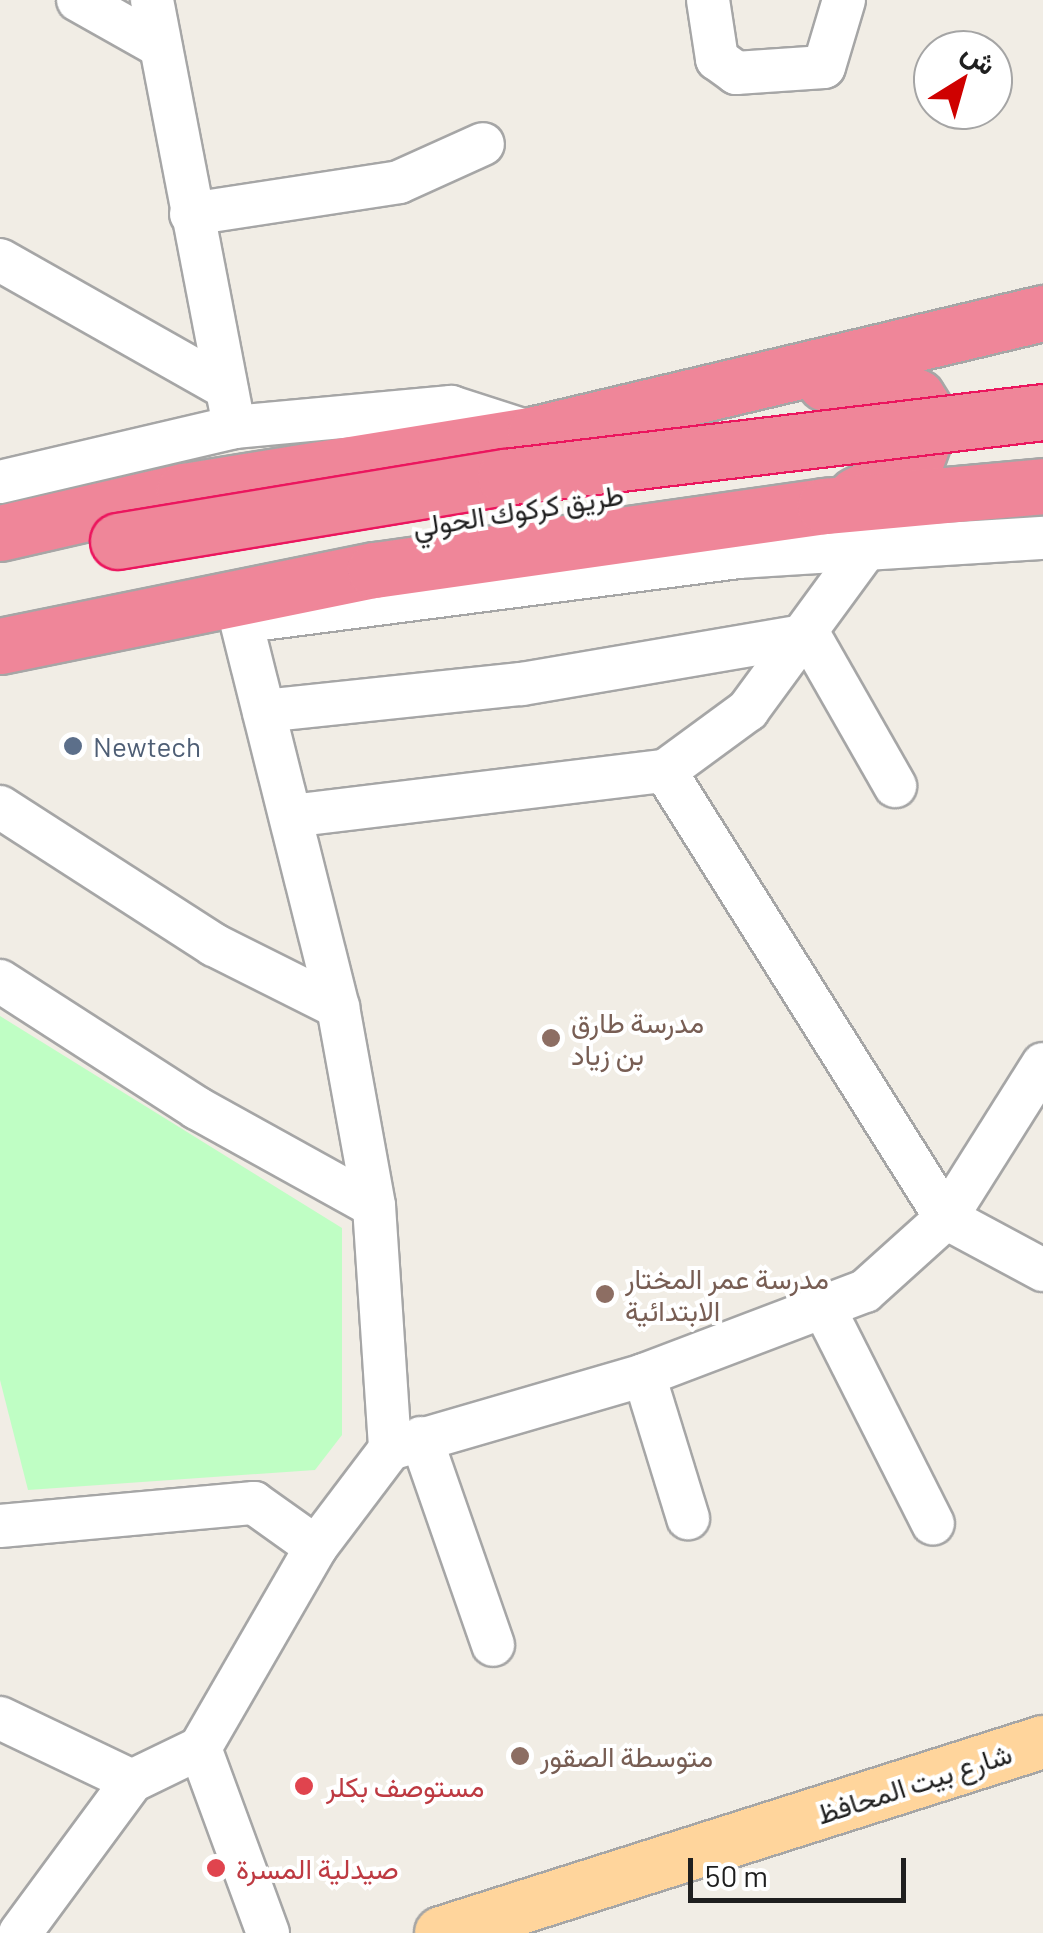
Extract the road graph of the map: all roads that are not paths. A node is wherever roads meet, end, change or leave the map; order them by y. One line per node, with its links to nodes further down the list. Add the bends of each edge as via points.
1 (78, 0): 5 (street)
2 (152, 0): 5 (street)
3 (708, 0): 4 (street, via 717,58 736,73 824,66)
4 (844, 0)
5 (158, 45): 7 (street)
6 (482, 144): 7 (street, via 400,182)
7 (192, 214): 13 (street)
8 (0, 260): 13 (street)
9 (1043, 312): 11 (highway)
10 (1043, 341): 11 (main road)
11 (909, 345): 12 (highway)
12 (712, 392): 15 (highway); 19 (highway, via 866,381 917,397 931,431 914,466)
13 (230, 408): 15 (street, via 450,407); 17 (street)
14 (1043, 412): 24 (highway, طريق كركوك الحولي, bridge, via 623,461)
15 (535, 434): 20 (highway, via 184,492)
16 (1043, 448): 24 (highway, طريق كركوك الحولي, via 902,456)
17 (0, 482)
18 (1043, 486): 19 (highway)
19 (825, 506): 21 (highway)
20 (0, 532)
21 (737, 538): 23 (street); 27 (street); 29 (highway, via 318,580)
22 (1043, 538): 23 (street)
23 (868, 546): 28 (street)
24 (123, 559): 25 (highway, طريق كركوك الحولي); 26 (highway, طريق كركوك الحولي)
25 (0, 566)
26 (0, 616)
27 (241, 622): 30 (street); 31 (street)
28 (809, 635): 31 (street, via 522,684); 32 (street, via 748,710); 33 (street)
29 (0, 646)
30 (0, 669)
31 (264, 711): 35 (street)
32 (665, 772): 35 (street); 40 (street)
33 (896, 786)
34 (0, 807): 37 (street, via 214,945)
35 (291, 816): 37 (street)
36 (0, 980): 39 (street, via 197,1108)
37 (338, 1007): 39 (street)
38 (1043, 1064): 40 (street)
39 (374, 1206): 44 (street)
40 (946, 1218): 41 (street); 42 (street, via 896,1268)
41 (1043, 1270)
42 (826, 1312): 43 (street); 46 (street)
43 (644, 1375): 44 (street); 45 (street)
44 (406, 1444): 48 (street); 49 (street)
45 (688, 1518)
46 (933, 1524)
47 (0, 1526): 48 (street, via 254,1503)
48 (316, 1547): 52 (street)
49 (493, 1645)
50 (0, 1718): 53 (street)
51 (1043, 1742): 56 (main road, شارع بيت المحافظ)
52 (200, 1748): 53 (street); 55 (street)
53 (132, 1781): 54 (street)
54 (20, 1933)
55 (268, 1933)
56 (441, 1933)

